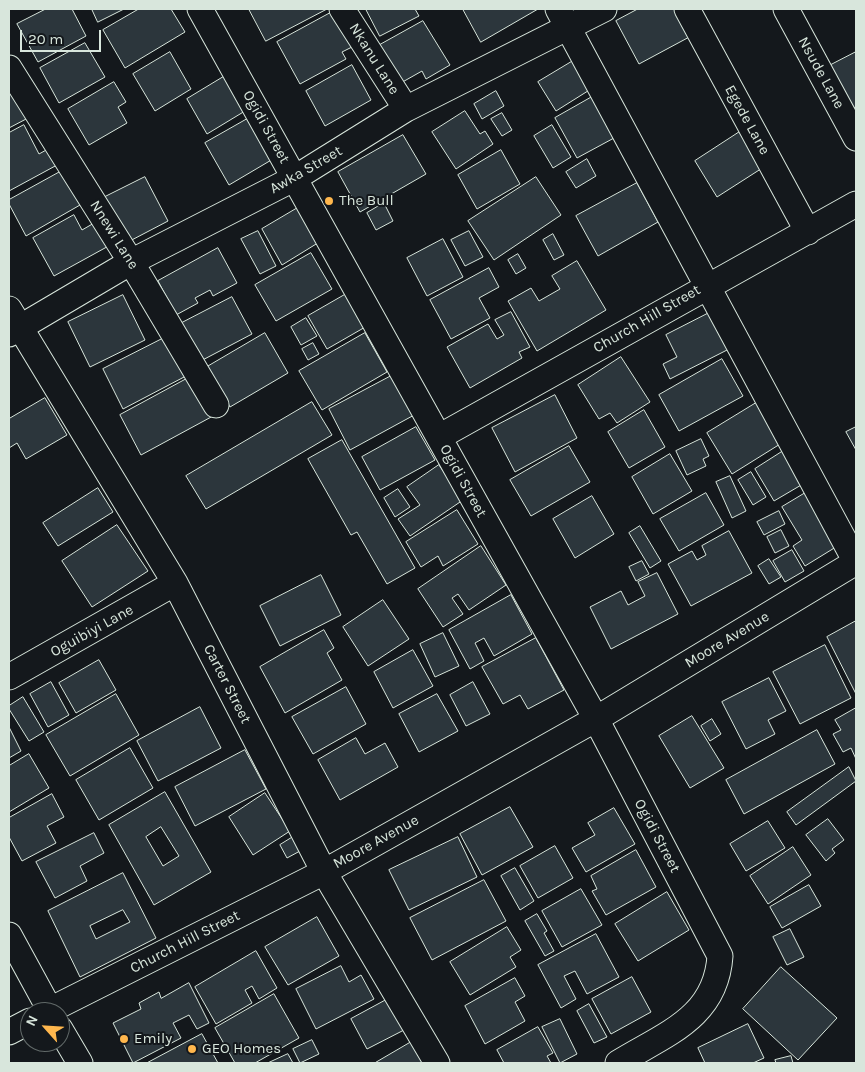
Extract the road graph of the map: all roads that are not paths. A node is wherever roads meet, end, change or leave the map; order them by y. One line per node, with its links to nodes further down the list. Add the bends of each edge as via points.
1 (200, 9): 10 (street, Ogidi Street)
2 (342, 9): 8 (street, Nkanu Lane)
3 (604, 9): 6 (street, Awka Street)
4 (687, 9): 12 (street, Egede Lane)
5 (786, 9): 9 (street, Nsude Lane)
6 (563, 18): 8 (street, Awka Street); 14 (street, Moore Avenue)
7 (9, 68): 13 (street, Nnewi Lane)
8 (406, 109): 10 (street, Awka Street)
9 (856, 138)
10 (295, 178): 13 (street, Awka Street); 17 (street, Ogidi Street)
11 (856, 204): 12 (street, Church Hill Street)
12 (808, 232): 14 (street, Church Hill Street)
13 (131, 262): 15 (street, Awka Street); 16 (street, Nnewi Lane)
14 (708, 285): 17 (street, Church Hill Street); 18 (street, Moore Avenue)
15 (12, 324): 19 (street, Carter Street)
16 (216, 405)
17 (439, 437): 21 (street, Ogidi Street)
18 (856, 562): 21 (street, Moore Avenue)
19 (175, 583): 20 (street, Oguibiyi Lane); 22 (street, Carter Street)
20 (9, 678)
21 (596, 719): 22 (street, Moore Avenue); 29 (street, Ogidi Street, via 720,956 714,988 694,1016)
22 (324, 872): 25 (street, Church Hill Street); 28 (street, Carter Street)
23 (9, 935): 24 (street)
24 (40, 1002)
25 (70, 1005)
26 (70, 1049): 27 (street)
27 (80, 1063)
28 (437, 1063)
29 (618, 1063)

